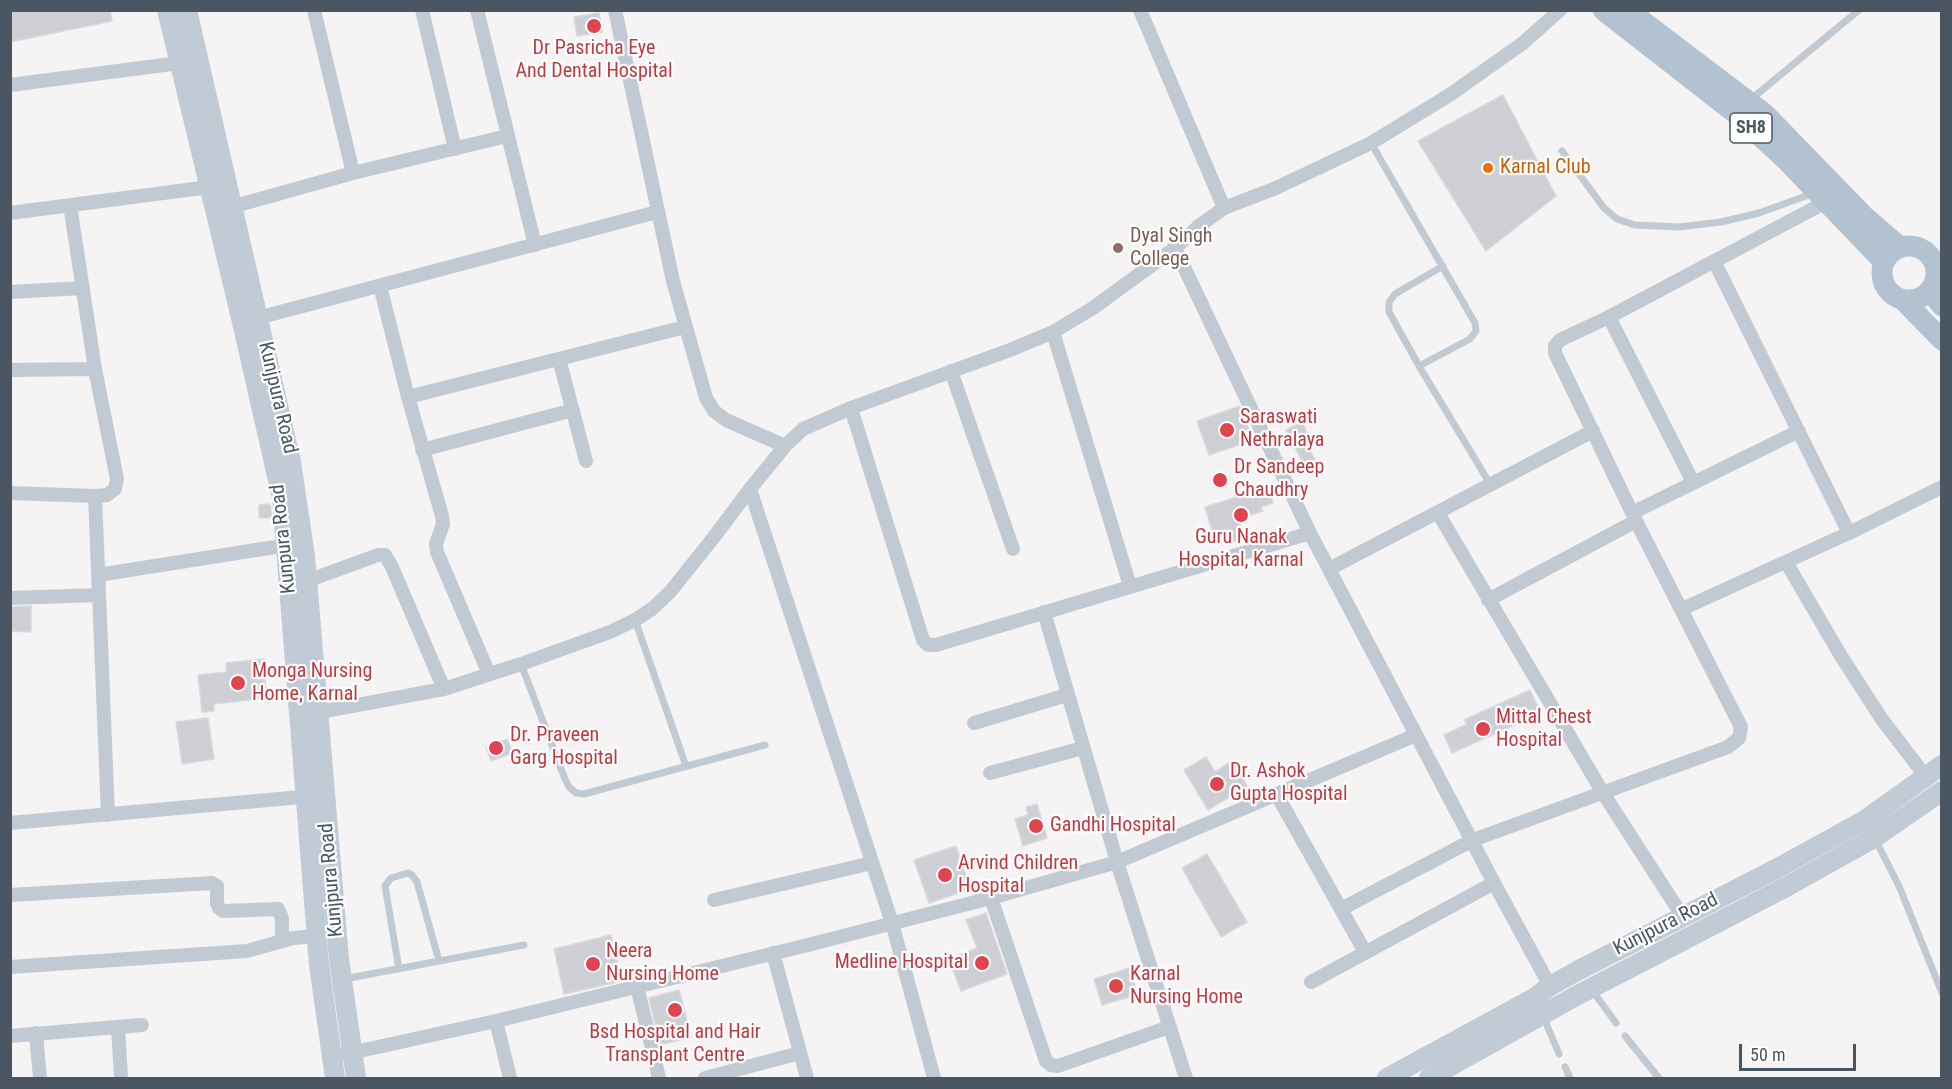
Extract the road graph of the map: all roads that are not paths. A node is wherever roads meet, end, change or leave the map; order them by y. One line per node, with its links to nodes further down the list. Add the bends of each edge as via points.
1 (167, 10): 12 (street)
2 (187, 10): 12 (street, Kunjpura Road)
3 (314, 10): 19 (street)
4 (422, 10): 17 (street)
5 (477, 10): 15 (street)
6 (615, 10): 25 (street)
7 (1140, 10): 23 (street)
8 (1560, 10): 16 (street, via 1451,94)
9 (1603, 10): 21 (main road, SH8, via 1735,113)
10 (1628, 10): 14 (main road, SH8)
11 (1859, 10): 14 (lane)
12 (189, 62): 13 (street); 20 (street, Kunjpura Road)
13 (10, 85)
14 (1748, 101): 28 (main road, SH8)
15 (507, 136): 17 (street); 27 (street)
16 (1371, 143): 23 (street); 33 (lane)
17 (455, 149): 19 (street)
18 (1562, 151): 21 (lane, via 1604,208 1617,219 1635,225 1679,227 1721,222)
19 (353, 173): 24 (street)
20 (219, 186): 22 (street); 24 (street, Kunjpura Road)
21 (1821, 197): 31 (street); 32 (main road, SH8)
22 (70, 205): 26 (street); 35 (street)
23 (1224, 208): 29 (street)
24 (224, 209): 40 (street, Kunjpura Road)
25 (657, 212): 27 (street); 41 (street)
26 (10, 213)
27 (535, 245): 34 (street)
28 (1900, 247): 30 (main road, SH8, via 1921,248); 32 (main road)
29 (1175, 248): 42 (street); 65 (street)
30 (1937, 257): 37 (main road, SH8)
31 (1714, 261): 39 (street); 53 (street)
32 (1884, 262): 38 (main road, via 1882,272 1889,292)
33 (1443, 266): 45 (lane, via 1395,294 1389,302 1389,312); 45 (lane, via 1475,323 1476,332)
34 (380, 286): 40 (street); 49 (street)
35 (83, 288): 36 (street); 46 (street)
36 (10, 292)
37 (1936, 299): 38 (main road, SH8)
38 (1903, 300): 43 (main road)
39 (1609, 317): 52 (street, via 1555,346); 57 (street)
40 (250, 320): 67 (street, Kunjpura Road, via 291,462)
41 (685, 327): 44 (street); 54 (street, via 706,398 714,411)
42 (1053, 332): 48 (street); 73 (street)
43 (1941, 340)
44 (559, 359): 49 (street); 51 (street)
45 (1419, 366): 58 (lane)
46 (95, 369): 47 (street); 62 (street, via 117,479 115,489 107,495)
47 (10, 370)
48 (951, 371): 50 (street); 68 (street)
49 (408, 397): 55 (street)
50 (851, 408): 54 (street, via 803,429); 78 (street, via 923,640 936,645)
51 (573, 410): 55 (street); 56 (street)
52 (1593, 431): 58 (street); 64 (street)
53 (1799, 431): 57 (street); 66 (street)
54 (785, 446): 60 (street)
55 (422, 450): 81 (street, via 443,524 437,552)
56 (586, 461)
57 (1693, 482): 64 (street)
58 (1490, 484): 63 (street)
59 (1941, 487): 66 (street)
60 (750, 489): 79 (street, via 670,592); 102 (street)
61 (10, 493): 62 (street)
62 (95, 496): 71 (street)
63 (1438, 513): 70 (street); 76 (street)
64 (1634, 517): 76 (street); 77 (street)
65 (1310, 533): 70 (street); 73 (street)
66 (1849, 534): 69 (street)
67 (295, 544): 71 (street); 72 (street, Kunjpura Road); 84 (street, Kunpura Road)
68 (1013, 549)
69 (1786, 562): 77 (street); 90 (street, via 1881,718)
70 (1329, 568): 86 (street)
71 (98, 575): 74 (street)
72 (307, 581): 82 (street, via 385,555); 84 (street, Kunjpura Road)
73 (1130, 586): 78 (street)
74 (99, 596): 75 (street); 96 (street)
75 (10, 598)
76 (1488, 600): 93 (street)
77 (1682, 609): 93 (street, via 1741,727 1739,738 1728,747)
78 (1044, 612): 83 (street)
79 (635, 620): 80 (street); 89 (lane)
80 (521, 664): 81 (street); 89 (lane, via 565,779 576,793)
81 (489, 674): 82 (street)
82 (444, 689): 84 (street)
83 (1067, 694): 85 (street); 88 (street)
84 (309, 714): 95 (street, Kunjpura Road)
85 (974, 723)
86 (1416, 735): 94 (street); 100 (street)
87 (765, 745): 89 (lane)
88 (1083, 748): 91 (street); 101 (street)
89 (686, 766)
90 (1934, 771): 97 (street, Kunjpura Road)
91 (990, 773)
92 (1941, 791): 99 (street, Kunjpura Road)
93 (1603, 793): 100 (street); 108 (street)
94 (1277, 795): 101 (street); 107 (street)
95 (316, 796): 96 (street); 110 (street); 119 (street, Kunjpura Road)
96 (108, 815): 98 (street)
97 (1865, 820): 99 (lane); 108 (street, Kunjpura Road)
98 (10, 823)
99 (1874, 838): 124 (street, Kunjpura Road); 125 (lane, via 1899,886)
100 (1473, 840): 103 (street); 107 (street)
101 (1117, 862): 105 (street); 130 (street)
102 (872, 863): 106 (street); 109 (street)
103 (1494, 883): 113 (street); 123 (street)
104 (10, 895): 111 (street, via 212,883 217,886 219,908 224,911 278,909)
105 (991, 898): 109 (street); 130 (street, via 1046,1061 1051,1065 1058,1066)
106 (714, 900)
107 (1341, 909): 113 (street)
108 (1683, 917): 118 (street, Kunjpura Road)
109 (892, 923): 114 (street); 148 (street)
110 (317, 936): 111 (street); 121 (street)
111 (282, 941): 116 (street, via 247,951)
112 (524, 945): 115 (lane)
113 (1365, 952): 120 (street)
114 (773, 953): 122 (street); 136 (street)
115 (439, 961): 117 (lane); 117 (lane, via 417,882 408,873 391,878 385,886)
116 (10, 967)
117 (399, 969): 119 (lane)
118 (1579, 970): 123 (street, Kunjpura Road); 124 (lane)
119 (341, 979): 121 (lane); 135 (street, Kunjpura Road)
120 (1311, 982)
121 (322, 984): 138 (street)
122 (637, 986): 127 (street); 145 (street)
123 (1550, 986): 126 (street, Kunjpura Road)
124 (1591, 989): 126 (street, Kunjpura Road); 128 (lane)
125 (1941, 993)
126 (1539, 1006): 137 (lane); 150 (street, Kunjpura Road); 151 (street, Kunjpura Road)
127 (496, 1021): 135 (street); 144 (street)
128 (1616, 1023)
129 (142, 1025): 131 (street)
130 (1169, 1027): 149 (street)
131 (118, 1028): 132 (street); 141 (street)
132 (36, 1033): 133 (street); 140 (street)
133 (10, 1036)
134 (1625, 1036): 153 (lane)
135 (352, 1053): 138 (street); 143 (street, Kunjpura Road)
136 (800, 1053): 146 (street); 147 (street)
137 (1559, 1054)
138 (333, 1058): 142 (street)
139 (1565, 1067): 152 (lane)
140 (40, 1078)
141 (121, 1078)
142 (335, 1078)
143 (356, 1078)
144 (510, 1078)
145 (660, 1078)
146 (705, 1078)
147 (807, 1078)
148 (934, 1078)
149 (1186, 1078)
150 (1387, 1078)
151 (1429, 1078)
152 (1569, 1078)
153 (1659, 1078)

